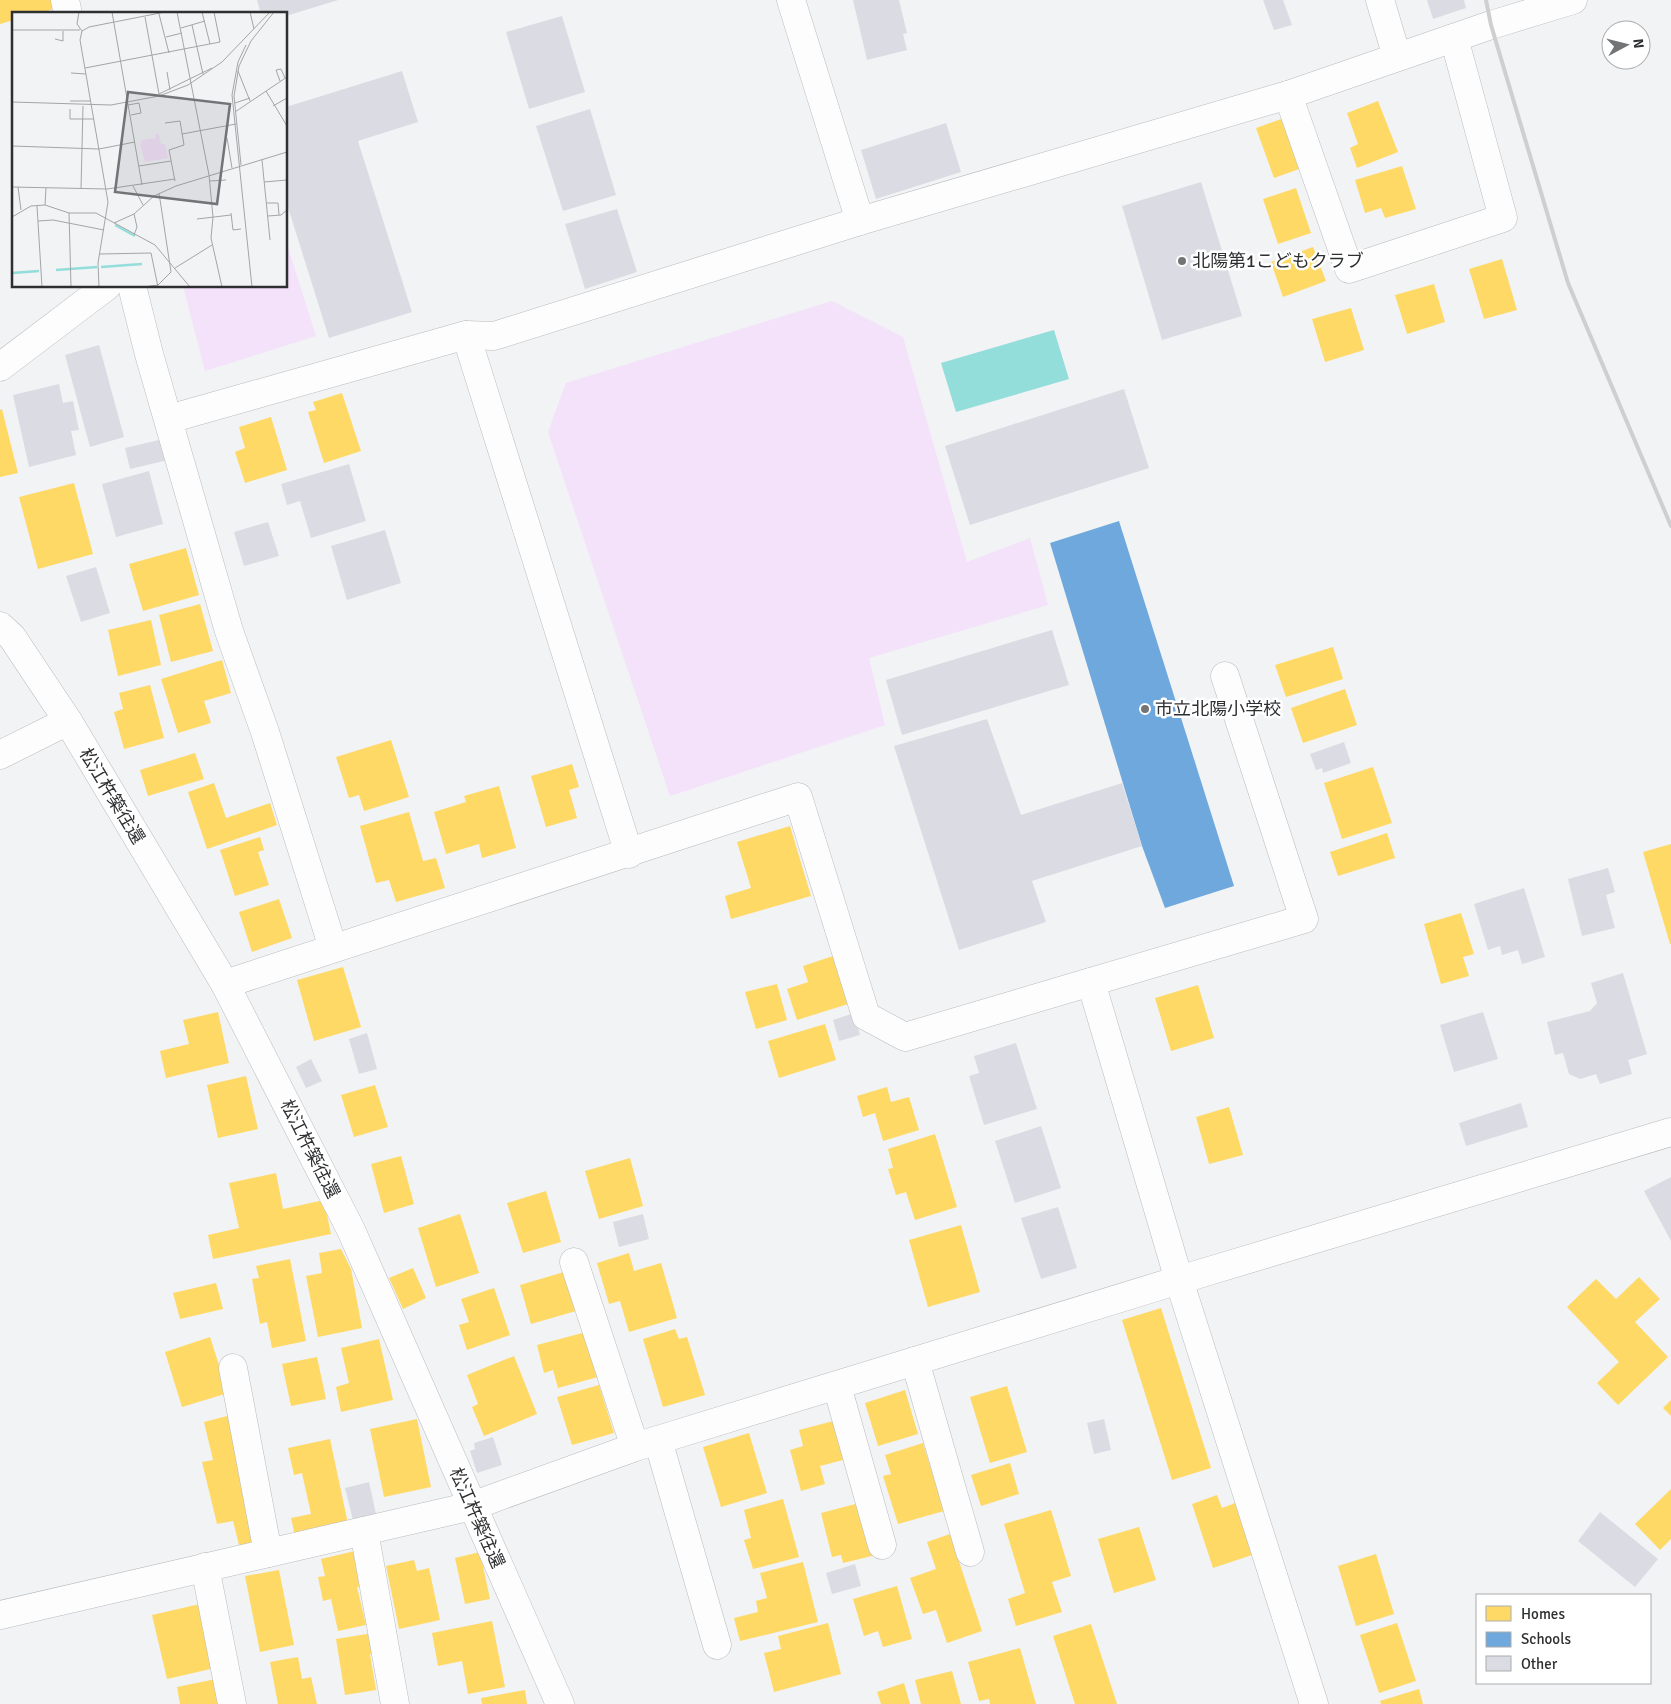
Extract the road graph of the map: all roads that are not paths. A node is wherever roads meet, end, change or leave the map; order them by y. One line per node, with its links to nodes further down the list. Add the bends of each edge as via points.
1 (791, 0): 7 (street)
2 (1380, 0): 5 (street)
3 (1573, 0): 4 (street)
4 (1454, 38): 5 (street); 6 (street, via 1503,218 1349,269)
5 (1397, 57): 6 (street)
6 (1288, 95): 7 (street)
7 (860, 221): 10 (street, via 494,336)
8 (104, 288): 11 (street)
9 (132, 288): 12 (street)
10 (466, 335): 12 (street); 17 (street)
11 (0, 367)
12 (169, 419): 18 (street, via 229,631 265,732)
13 (0, 626): 15 (street, 松江杵築往還, via 12,637)
14 (1225, 676): 19 (street, via 1304,919)
15 (68, 721): 16 (street); 20 (street, 松江杵築往還)
16 (0, 755)
17 (629, 854): 18 (street); 19 (street, via 798,797 866,1016 905,1037)
18 (333, 948): 20 (street)
19 (1091, 982): 23 (street)
20 (225, 984): 28 (street, 松江杵築往還, via 351,1230)
21 (1671, 1132): 23 (street)
22 (574, 1262): 27 (street)
23 (1179, 1280): 24 (street); 39 (street)
24 (915, 1361): 26 (street); 31 (street)
25 (233, 1368): 32 (street)
26 (837, 1386): 27 (street); 30 (street)
27 (647, 1444): 28 (street); 35 (street)
28 (472, 1506): 29 (street); 38 (street, 松江杵築往還)
29 (364, 1531): 32 (street); 37 (street)
30 (882, 1545)
31 (970, 1552)
32 (268, 1553): 33 (street)
33 (205, 1568): 34 (street); 36 (street)
34 (0, 1615)
35 (717, 1645)
36 (232, 1704)
37 (395, 1704)
38 (560, 1704)
39 (1314, 1704)

